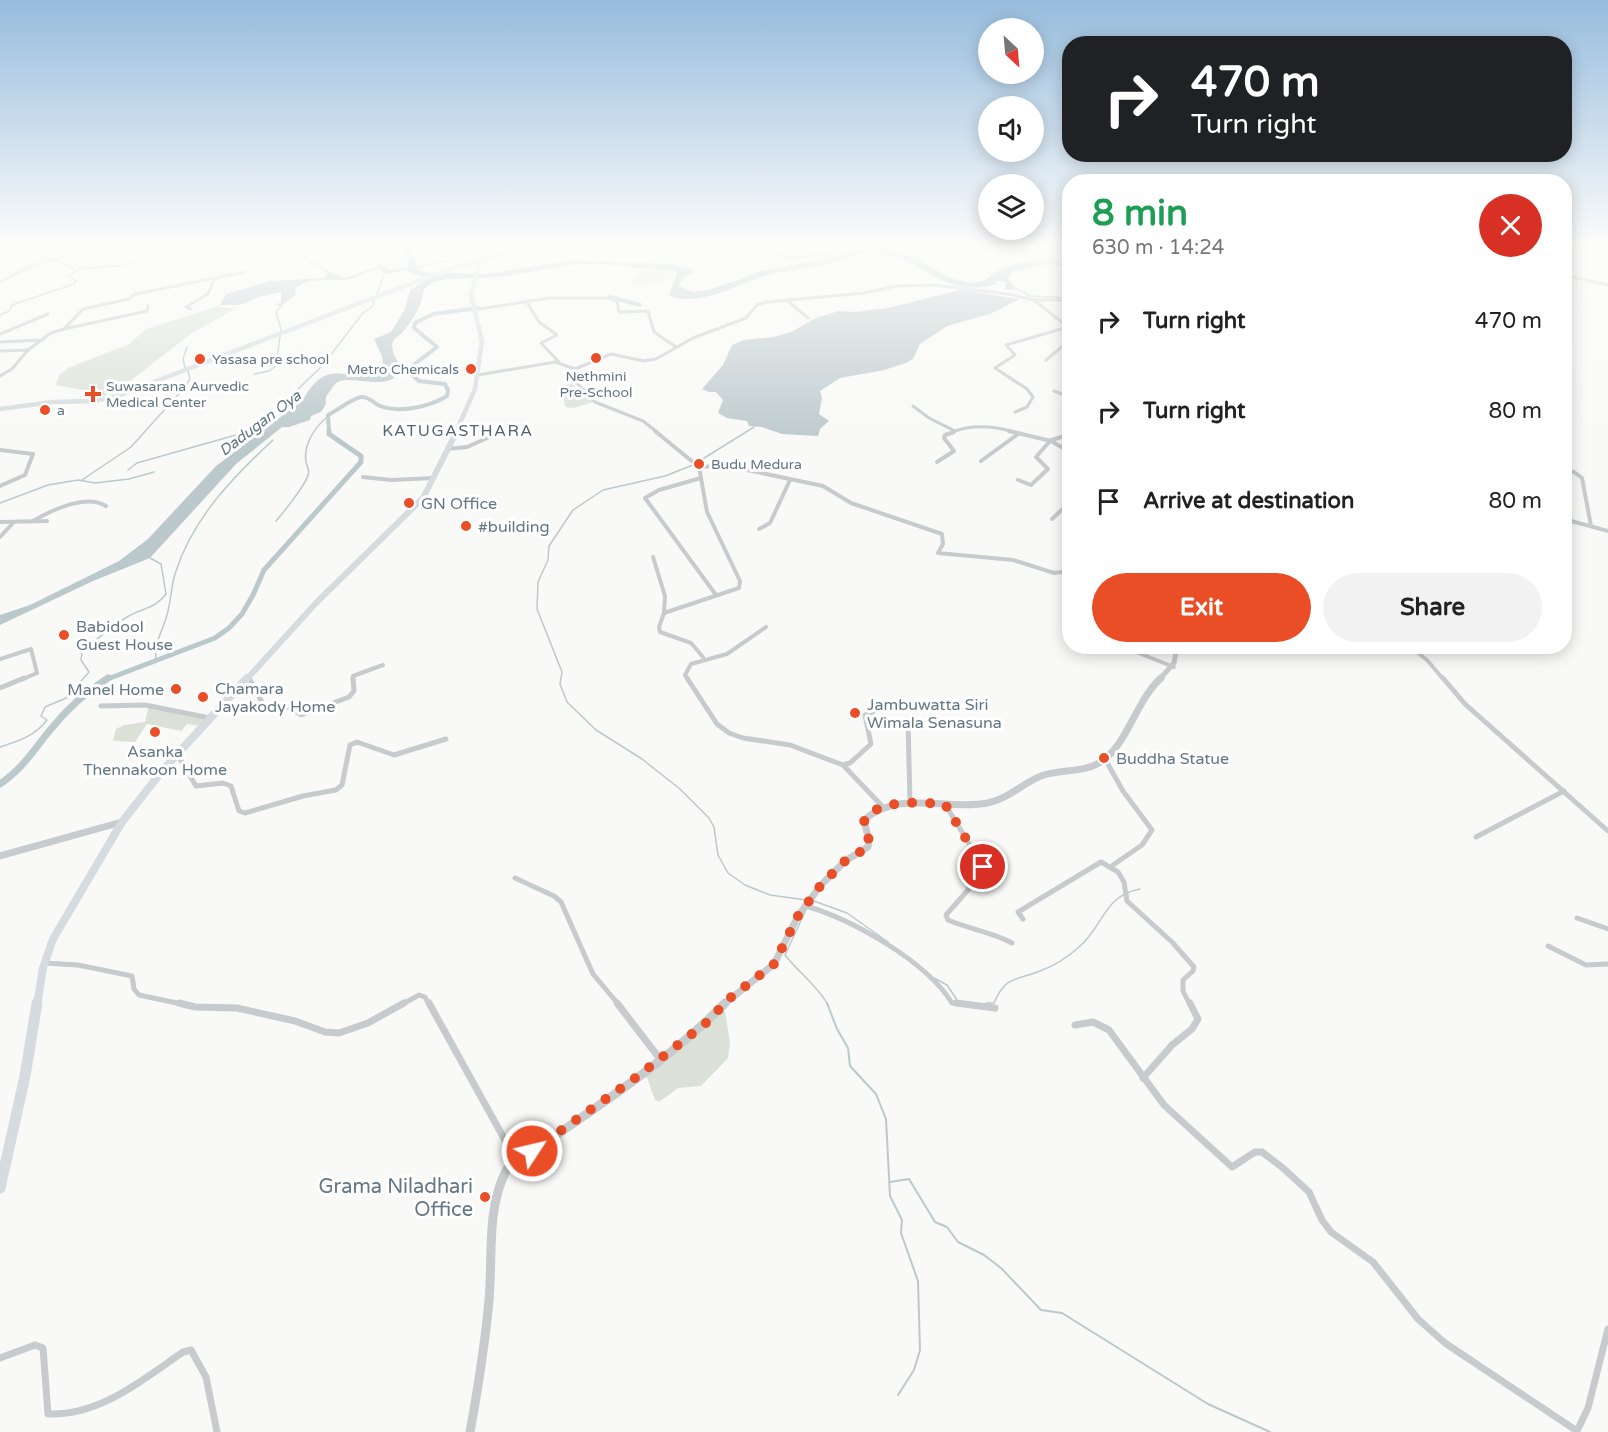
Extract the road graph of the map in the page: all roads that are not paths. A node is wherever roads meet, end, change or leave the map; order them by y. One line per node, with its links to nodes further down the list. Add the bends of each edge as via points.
1 (82, 310): 13 (street)
2 (147, 310): 13 (street)
3 (344, 310): 30 (main road, via 105,399)
4 (473, 310): 25 (main road, via 482,341)
5 (532, 310): 23 (street, via 557,335 541,343)
6 (619, 310): 18 (street, via 648,310 654,332)
7 (753, 310): 18 (street, via 746,318)
8 (798, 310): 11 (street)
9 (1046, 310): 12 (street)
10 (48, 314): 15 (street)
11 (808, 318)
12 (1062, 322)
13 (64, 329): 16 (street)
14 (1062, 330): 31 (street, via 1006,345 1015,354 994,368 1027,389 1033,398 1027,407)
15 (0, 334)
16 (43, 340): 17 (street); 20 (street)
17 (0, 342)
18 (676, 347): 24 (street, via 652,360 611,354)
19 (1062, 347): 22 (street)
20 (28, 350): 21 (street); 26 (street, via 12,369)
21 (0, 351)
22 (1046, 360)
23 (559, 362): 24 (street); 25 (street)
24 (575, 369): 42 (street, via 572,378 590,398 643,421)
25 (478, 375): 37 (main road)
26 (0, 376)
27 (1054, 391): 28 (street)
28 (1062, 394)
29 (913, 406): 33 (street)
30 (0, 409)
31 (1015, 412)
32 (503, 431): 37 (street, via 467,447)
33 (957, 431): 34 (street, via 993,426); 41 (street, via 944,438 954,451)
34 (1017, 434): 36 (street); 40 (street)
35 (1062, 437): 36 (street)
36 (1050, 441): 38 (street); 48 (street, via 1036,457 1048,469 1031,485)
37 (447, 448): 45 (main road)
38 (1062, 448)
39 (0, 450): 49 (street, via 33,454 25,475)
40 (981, 461)
41 (937, 462)
42 (699, 467): 46 (street); 47 (street, via 719,466)
43 (1572, 472): 58 (street, via 1582,477)
44 (363, 477): 45 (street)
45 (434, 478): 74 (main road, via 414,509 316,603)
46 (701, 478): 64 (street, via 707,512 740,581 739,588); 64 (street, via 645,498)
47 (790, 480): 59 (street, via 770,524); 63 (street, via 823,486 851,502 942,534 943,544 938,553 1012,560)
48 (1018, 480)
49 (0, 486)
50 (106, 506): 53 (street, via 87,502)
51 (1062, 510): 52 (street)
52 (1052, 519)
53 (33, 521): 54 (street); 57 (street)
54 (47, 521)
55 (1572, 521): 58 (street)
56 (0, 522): 57 (street)
57 (14, 522): 61 (street)
58 (1591, 526): 60 (street)
59 (759, 529)
60 (1608, 531)
61 (0, 537)
62 (653, 557): 65 (street, via 664,596)
63 (1062, 572)
64 (716, 595): 65 (street)
65 (664, 613): 70 (street, via 660,632 691,643)
66 (766, 627): 70 (street, via 725,655)
67 (1141, 654): 73 (street)
68 (1177, 654): 73 (street)
69 (1419, 654): 84 (street, via 1466,704)
70 (703, 657): 83 (street, via 688,666 685,675 717,724 743,738 790,744)
71 (0, 659): 75 (street, via 32,649 37,673)
72 (383, 665): 74 (street, via 352,676 354,691 349,697 301,715 290,707 264,706)
73 (1174, 667): 82 (street, via 1150,688)
74 (249, 678): 78 (main road)
75 (0, 688)
76 (101, 706): 78 (street, via 145,705)
77 (873, 712): 83 (street, via 865,715 871,744 850,764)
78 (210, 718): 81 (main road)
79 (908, 721): 85 (street)
80 (446, 739): 81 (street, via 394,754 353,742 342,785 336,790 245,813 239,812 231,786 196,786)
81 (177, 754): 88 (main road)
82 (1106, 759): 86 (street, via 1072,772 1048,774 990,803); 92 (street, via 1123,791 1152,830 1142,845)
83 (843, 765): 87 (street)
84 (1564, 791): 89 (street); 90 (street)
85 (909, 802): 86 (street); 87 (street)
86 (945, 804): 98 (street, via 983,867 982,874 946,915 948,920)
87 (884, 808): 94 (street, via 864,820 868,847 832,873)
88 (122, 822): 91 (street); 100 (main road, via 75,898)
89 (1608, 831)
90 (1476, 837)
91 (0, 856)
92 (1113, 865): 96 (street, via 1101,862 1075,876 1018,912); 105 (street, via 1127,883 1127,901 1194,967 1183,980 1183,991 1198,1019)
93 (515, 878): 104 (street, via 561,902 593,974)
94 (806, 906): 102 (street, via 836,914 870,933 943,987 952,1003); 104 (street, via 774,964)
95 (1577, 918): 97 (street)
96 (1023, 919)
97 (1608, 929)
98 (1012, 943)
99 (1548, 946): 101 (street, via 1586,965)
100 (44, 963): 106 (street, via 106,969 132,976 139,995 195,1007 237,1008 325,1032 350,1031 419,995 426,998); 107 (main road, via 25,1076)
101 (1608, 964)
102 (995, 1008)
103 (1076, 1025): 105 (street, via 1090,1020 1099,1022)
104 (660, 1059): 106 (street)
105 (1143, 1078): 108 (street, via 1164,1105 1232,1167 1255,1152 1262,1152 1283,1168 1309,1192 1331,1232 1373,1262 1445,1343 1577,1431 1586,1418 1599,1352)
106 (517, 1162): 111 (street, via 502,1175 497,1196 489,1300)
107 (0, 1188)
108 (1608, 1329)
109 (0, 1358): 110 (street, via 35,1345 44,1348 46,1407 48,1414 57,1416 116,1397 191,1350 208,1386)
110 (217, 1432)
111 (470, 1432)

